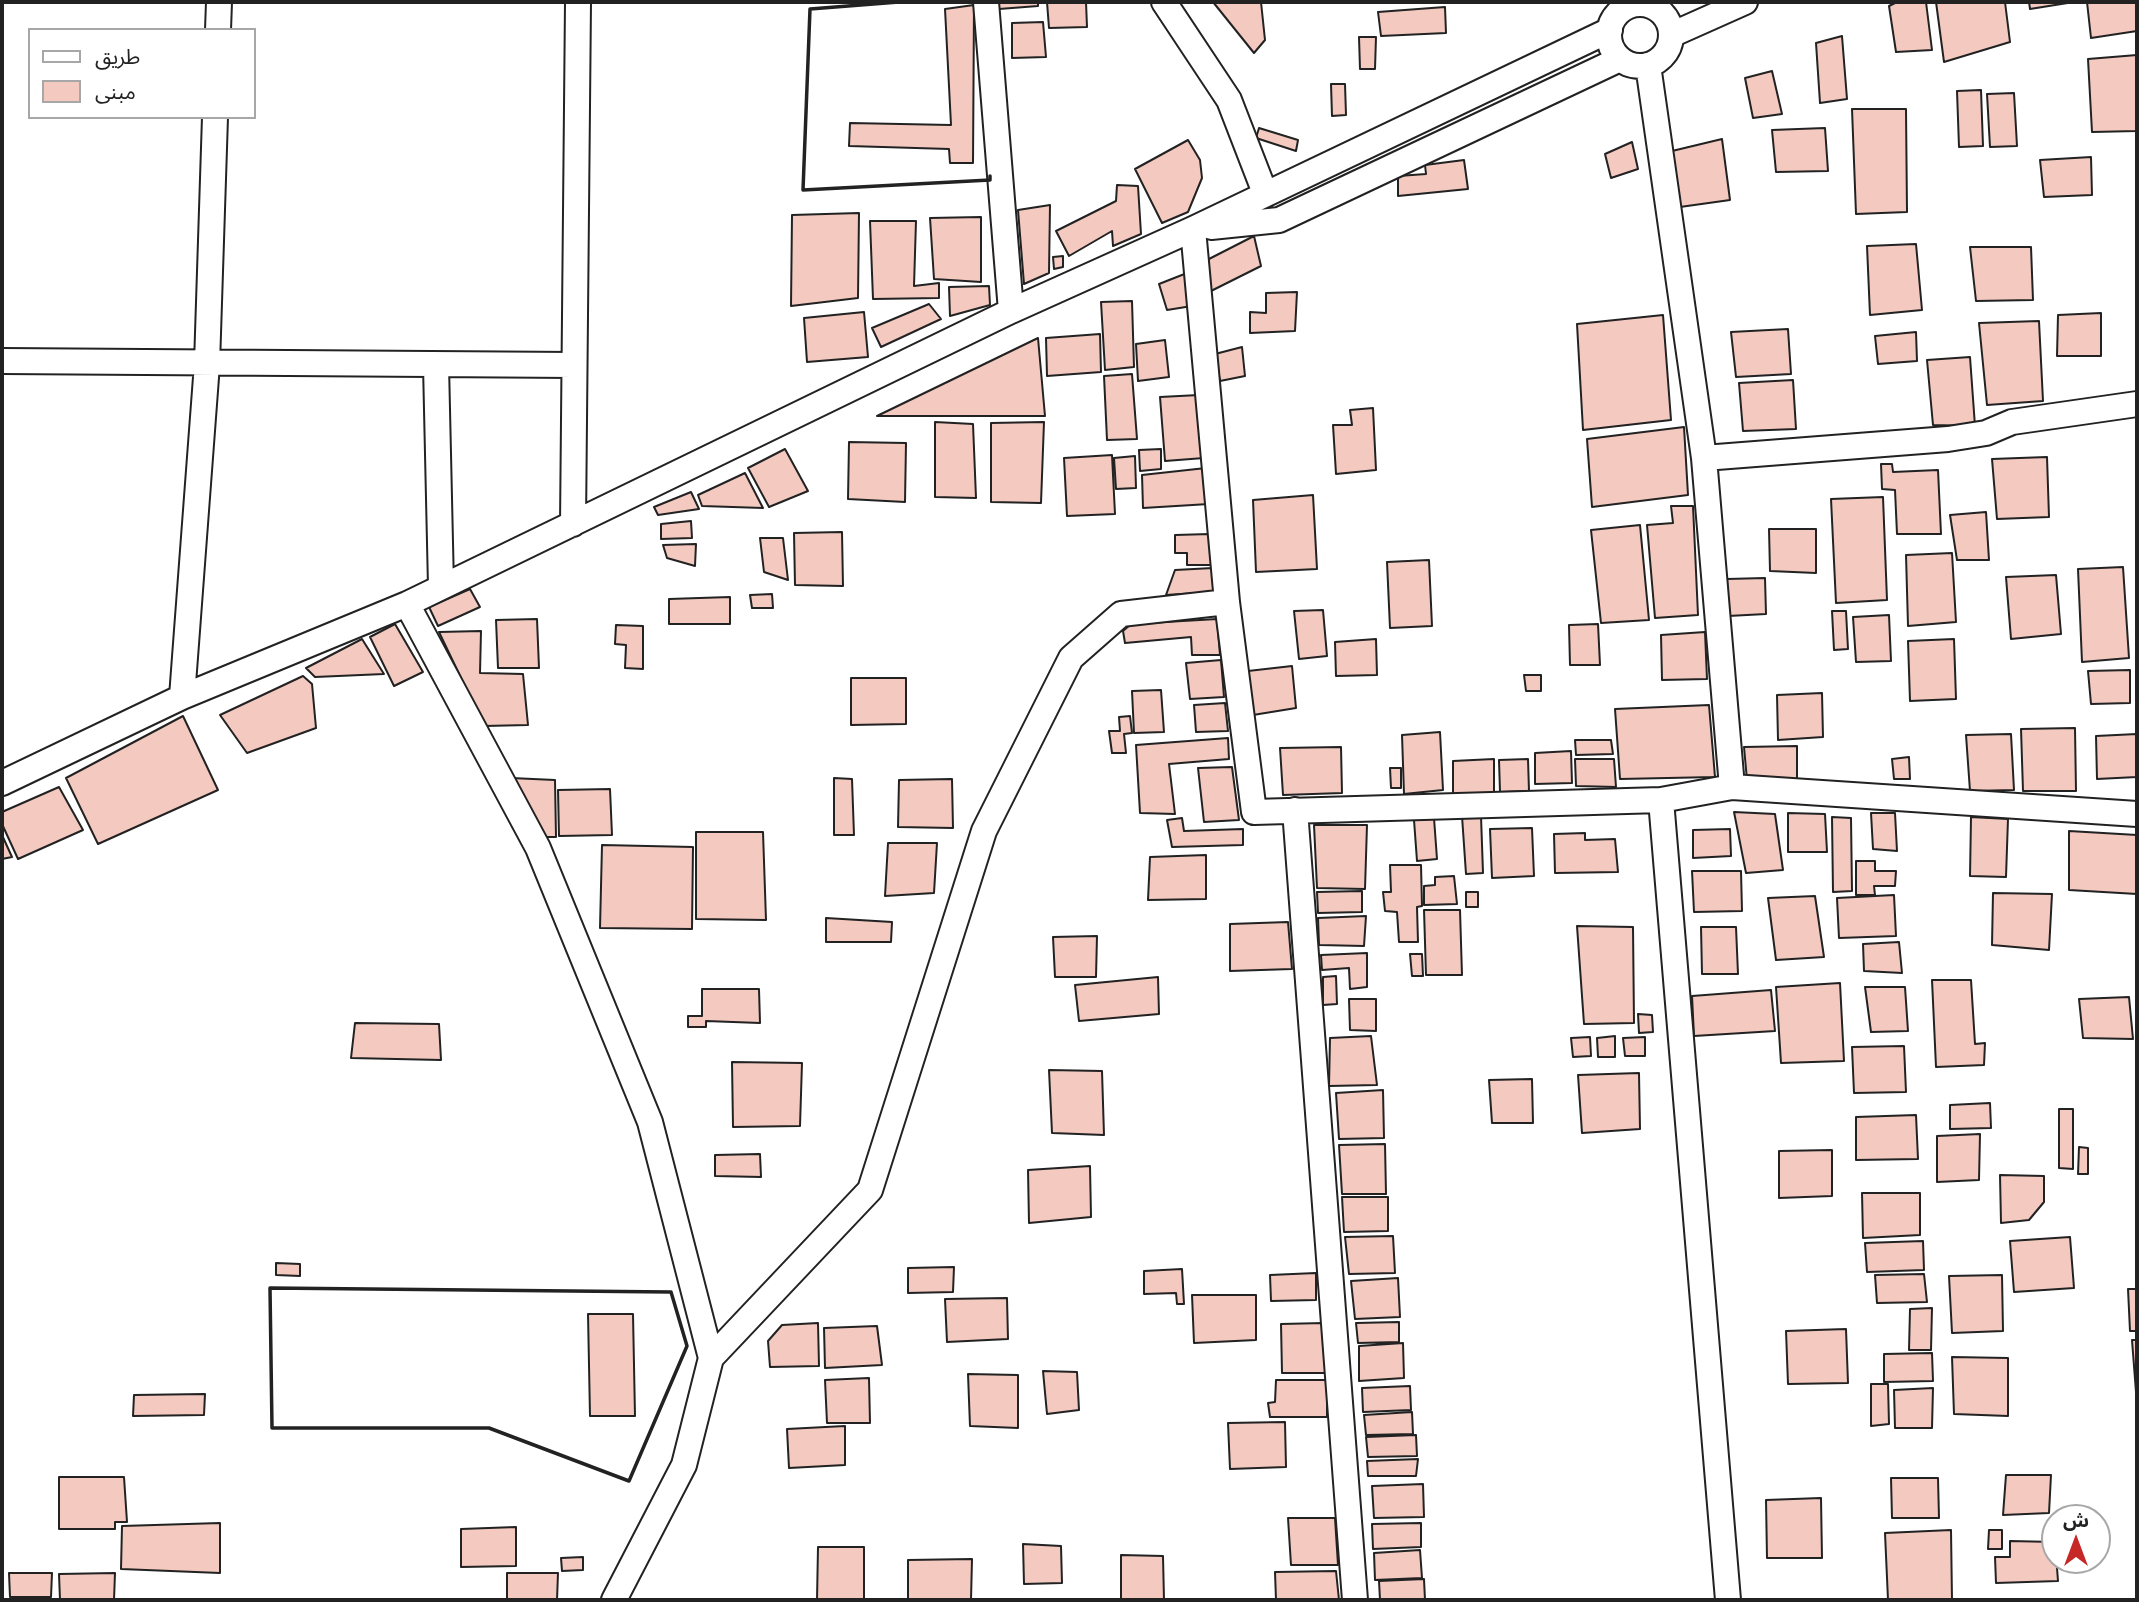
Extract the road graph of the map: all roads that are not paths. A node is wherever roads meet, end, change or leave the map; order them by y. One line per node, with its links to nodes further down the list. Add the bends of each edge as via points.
1 (219, 2): 7 (street)
2 (578, 2): 19 (street)
3 (986, 2): 15 (street)
4 (1164, 2): 13 (street, via 1229,100)
5 (1745, 2): 9 (street)
6 (1663, 4): 8 (street, via 1629,7 1613,20); 9 (street)
7 (218, 28)
8 (1610, 30): 10 (street, via 1610,41); 13 (street)
9 (1671, 35): 11 (street, via 1665,54)
10 (1620, 59): 11 (street); 14 (street, via 1279,220)
11 (1648, 65): 21 (street)
12 (215, 119): 17 (street)
13 (1265, 193): 14 (street)
14 (1193, 229): 15 (street); 24 (street)
15 (1011, 311): 22 (street)
16 (2, 361): 17 (street)
17 (207, 363): 18 (street); 26 (street)
18 (436, 365): 19 (street); 23 (street)
19 (574, 365): 22 (street)
20 (2137, 404): 21 (street, via 2012,422 1986,433 1948,439)
21 (1704, 458): 28 (street)
22 (573, 524): 23 (street)
23 (441, 587): 25 (street)
24 (1227, 602): 30 (street, via 1254,812); 32 (street, via 1121,614 1071,659 984,831 870,1190)
25 (407, 604): 26 (street); 32 (street, via 538,848 650,1122)
26 (182, 697): 27 (street)
27 (2, 783)
28 (1732, 788): 29 (street); 31 (street)
29 (1661, 800): 30 (street); 35 (street)
30 (1295, 810): 34 (street)
31 (2137, 814)
32 (711, 1358): 33 (street, via 684,1465)
33 (614, 1600)
34 (1355, 1600)
35 (1728, 1600)

